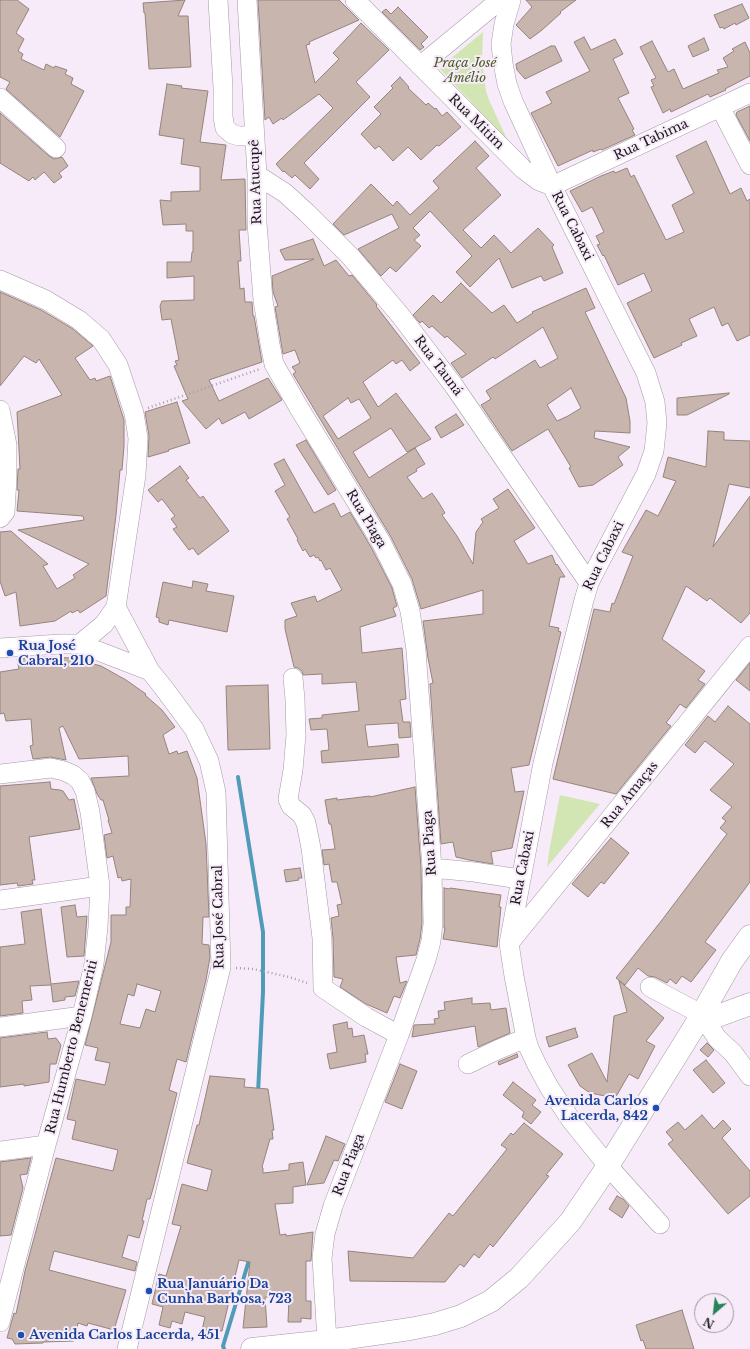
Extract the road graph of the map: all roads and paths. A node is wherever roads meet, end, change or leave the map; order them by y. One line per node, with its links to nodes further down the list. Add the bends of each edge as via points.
1 (218, 0): 10 (street, via 225,128 232,134)
2 (247, 0): 10 (street, Rua Atucupê)
3 (354, 0): 6 (street, Rua Mitim)
4 (500, 0): 6 (street)
5 (511, 0): 14 (street, Rua Cabaxi, via 501,44 507,84)
6 (420, 66): 14 (street, Rua Mitim, via 523,169)
7 (750, 93): 9 (street, Rua Tabima)
8 (0, 98): 11 (street)
9 (720, 107): 12 (street); 14 (street, Rua Tabima)
10 (254, 136): 13 (street, Rua Atucupê)
11 (56, 148)
12 (750, 165)
13 (257, 174): 16 (street, Rua Atucupê, via 257,224 263,300); 20 (street, Rua Tauná, via 307,213 350,256 400,315 454,386)
14 (552, 186): 20 (street, Rua Cabaxi, via 646,373 655,402 657,423 654,451 646,474)
15 (0, 280): 18 (street, via 46,300 79,320 101,339 118,365)
16 (274, 364): 18 (path); 28 (street, Rua Piaga, via 381,542 402,584 410,611 416,650)
17 (0, 410): 19 (street, via 7,452 5,512)
18 (134, 412): 21 (street, via 138,438 136,475)
19 (0, 518)
20 (589, 583): 29 (street, Rua Cabaxi, via 544,763)
21 (116, 608): 22 (street, via 104,624); 25 (street)
22 (80, 644): 23 (street, Rua José Cabral); 25 (street, Rua José Cabral)
23 (0, 646)
24 (748, 650): 33 (street, Rua Amaças)
25 (150, 671): 34 (street, Rua José Cabral, via 194,729 209,761 216,792)
26 (293, 678): 36 (street, via 296,734 288,799 291,806 305,819 307,829 322,932)
27 (0, 774): 30 (street, Rua Humberto Benemeriti, via 51,768 73,775 80,781 90,812)
28 (432, 868): 29 (street); 41 (street, Rua Piaga, via 431,941)
29 (520, 879): 33 (street, Rua Cabaxi)
30 (100, 886): 31 (street); 38 (street, Rua Humberto Benemeriti, via 94,964)
31 (0, 900)
32 (750, 936): 39 (main road, via 732,961)
33 (509, 943): 42 (street, Rua Cabaxi)
34 (221, 967): 36 (path, via 253,969); 52 (street, Rua José Cabral)
35 (650, 987): 39 (street)
36 (323, 988): 41 (street, via 359,1013)
37 (750, 1004): 39 (main road)
38 (82, 1016): 40 (street); 45 (street, Rua Humberto Benemeriti)
39 (701, 1020): 44 (street, via 733,1053); 47 (main road)
40 (0, 1027)
41 (399, 1035): 51 (street, Rua Piaga, via 333,1206 325,1234 322,1258)
42 (526, 1038): 43 (street); 47 (street, Rua Cabaxi, via 548,1087)
43 (468, 1064)
44 (750, 1076)
45 (46, 1145): 46 (street); 49 (street, Rua Humberto Benemeriti)
46 (0, 1151)
47 (608, 1166): 48 (street, Rua Cabaxi); 51 (main road, via 570,1222 519,1278 491,1301 461,1316 435,1324)
48 (660, 1224)
49 (6, 1270): 50 (street, Rua Humberto Benemeriti)
50 (0, 1322)
51 (327, 1340): 53 (main road)
52 (127, 1349)
53 (252, 1349)

